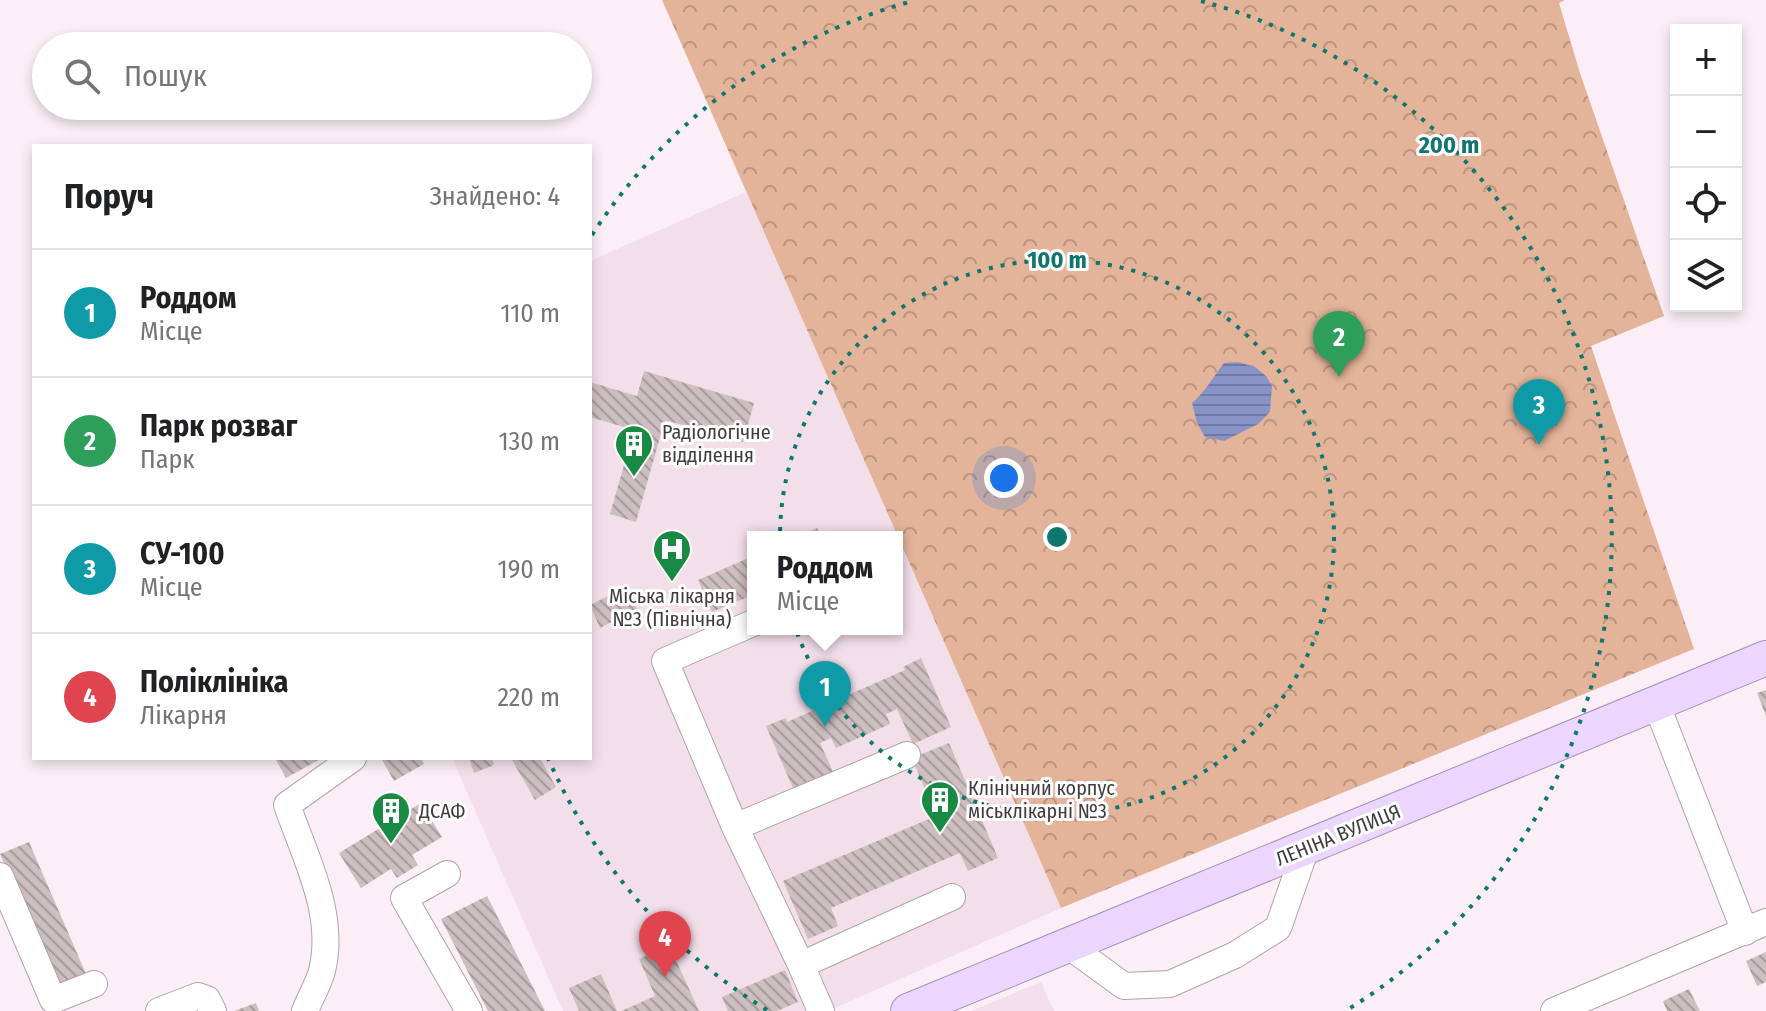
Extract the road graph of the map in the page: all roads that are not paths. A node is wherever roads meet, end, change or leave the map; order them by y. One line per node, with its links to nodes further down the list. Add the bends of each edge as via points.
1 (747, 626): 6 (street, via 665,661)
2 (1766, 658): 3 (main road, ЛЕНІНА ВУЛИЦЯ)
3 (1656, 703): 7 (main road, ЛЕНІНА ВУЛИЦЯ); 11 (street)
4 (907, 755): 6 (street)
5 (350, 760): 17 (street, via 287,805 320,896 325,931 322,971)
6 (735, 827): 13 (street)
7 (1306, 848): 12 (main road, ЛЕНІНА ВУЛИЦЯ); 12 (street, via 1278,928 1235,955 1170,984 1124,986)
8 (447, 874): 18 (street, via 404,898)
9 (0, 876): 14 (street, via 53,1000)
10 (952, 897): 13 (street)
11 (1755, 927): 21 (street)
12 (1069, 946): 20 (main road, ЛЕНІНА ВУЛИЦЯ)
13 (801, 965): 19 (street)
14 (94, 984)
15 (159, 1011): 16 (street, via 198,996 207,999)
16 (213, 1011)
17 (305, 1011)
18 (469, 1011)
19 (821, 1011)
20 (908, 1011)
21 (1554, 1011)

